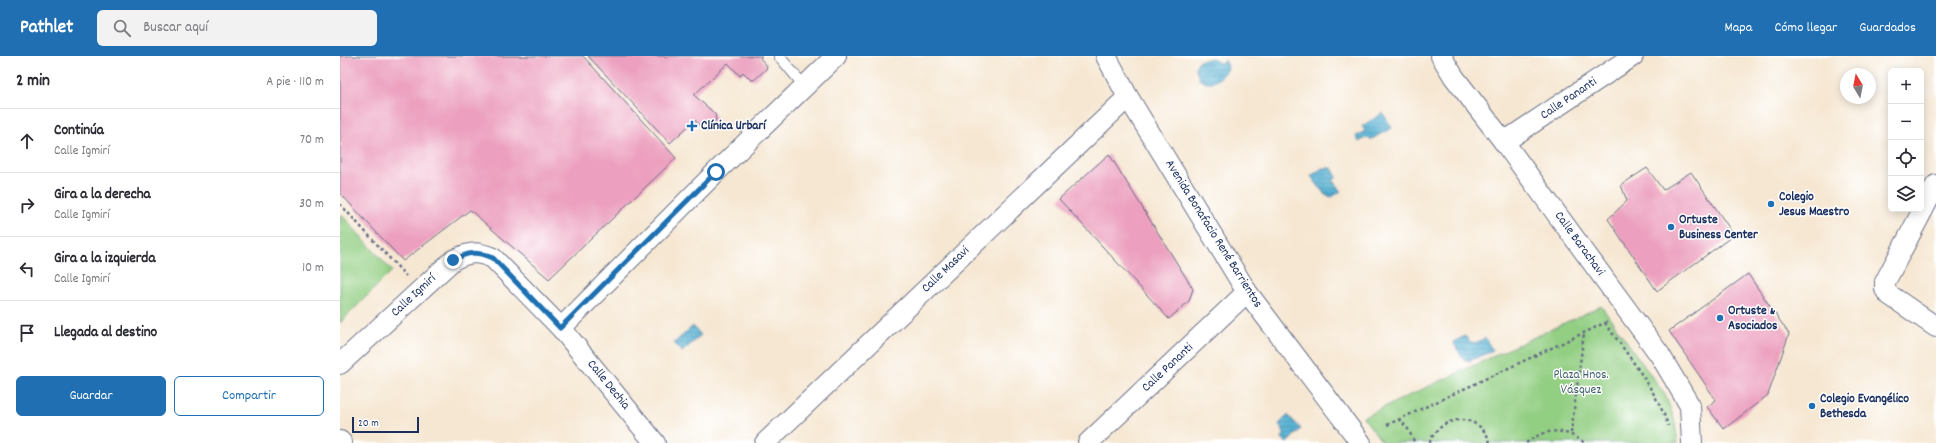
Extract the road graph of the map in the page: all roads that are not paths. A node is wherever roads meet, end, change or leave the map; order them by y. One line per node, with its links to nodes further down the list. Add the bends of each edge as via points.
1 (779, 56): 6 (lane)
2 (836, 56): 6 (street)
3 (1106, 56): 7 (street, Avenida Bonafacio René Barrientos)
4 (1441, 56): 8 (street, Calle Barachavi)
5 (1633, 56): 8 (street, Calle Pananti)
6 (805, 87): 12 (street)
7 (1128, 97): 10 (street, Avenida Bonafacio René Barrientos); 15 (street, Calle Masavi)
8 (1504, 142): 18 (street, Calle Barachavi, via 1660,355 1690,406)
9 (1936, 185): 11 (street, via 1885,282 1885,289 1888,294)
10 (1247, 292): 16 (street, Calle Pananti); 17 (street, Avenida Bonafacio René Barrientos)
11 (1936, 327)
12 (560, 328): 13 (street, Calle Igmirí, via 493,258 479,252 464,254 453,260); 14 (street, Calle Dechia)
13 (340, 364)
14 (655, 443)
15 (765, 443)
16 (1088, 443)
17 (1361, 443)
18 (1692, 443)

